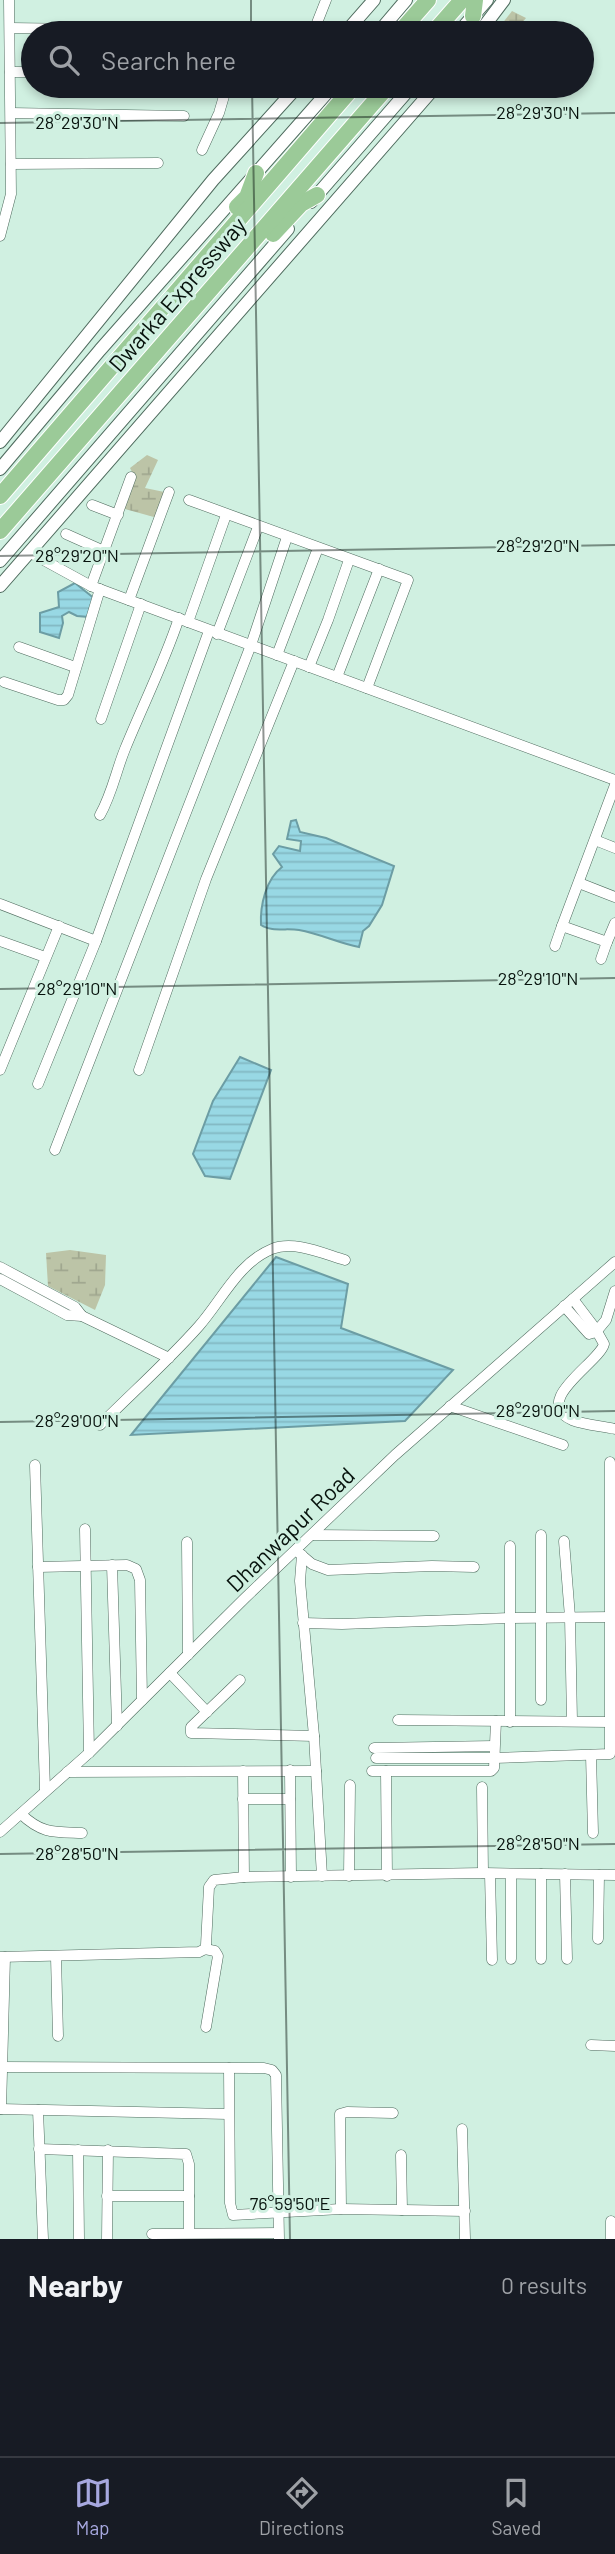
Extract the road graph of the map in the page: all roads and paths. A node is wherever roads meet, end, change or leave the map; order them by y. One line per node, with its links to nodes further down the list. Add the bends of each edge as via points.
1 (326, 0): 10 (street)
2 (374, 0): 11 (main road)
3 (406, 0): 12 (main road)
4 (428, 0): 13 (highway)
5 (462, 0): 14 (highway)
6 (487, 0): 9 (main road)
7 (504, 0): 15 (main road)
8 (6, 6): 16 (street)
9 (474, 8)
10 (318, 21)
11 (356, 21)
12 (388, 21)
13 (410, 21)
14 (444, 21)
15 (488, 21)
16 (10, 28): 17 (street); 18 (street)
17 (21, 28)
18 (7, 66): 26 (street)
19 (223, 98): 28 (street)
20 (287, 98): 36 (main road, via 213,180)
21 (322, 98): 31 (main road)
22 (344, 98): 34 (highway, Dwarka Expressway)
23 (378, 98): 35 (highway, Dwarka Expressway)
24 (402, 98): 32 (main road)
25 (426, 98): 51 (main road)
26 (7, 116): 27 (street); 30 (street)
27 (184, 116)
28 (202, 150)
29 (158, 163): 30 (street)
30 (7, 171): 33 (street, via 10,204)
31 (256, 173): 34 (highway, via 247,197 165,290); 37 (main road)
32 (317, 195): 35 (highway, via 301,204 205,308); 53 (main road)
33 (0, 236)
34 (164, 305): 40 (highway, Dwarka Expressway)
35 (181, 324): 46 (highway, Dwarka Expressway)
36 (0, 443)
37 (0, 469)
38 (131, 477): 43 (street)
39 (169, 492): 57 (street)
40 (0, 496)
41 (189, 500): 44 (street)
42 (92, 505): 43 (street)
43 (118, 515): 50 (street)
44 (226, 515): 45 (street); 59 (street)
45 (258, 527): 48 (street); 60 (street)
46 (0, 531)
47 (66, 534): 50 (street)
48 (287, 537): 49 (street); 61 (street)
49 (318, 548): 52 (street); 63 (street)
50 (104, 551): 56 (street)
51 (29, 552): 55 (main road); 56 (street)
52 (349, 559): 54 (street); 66 (street)
53 (0, 561)
54 (379, 569): 67 (street); 69 (street, via 408,582)
55 (0, 586)
56 (95, 588): 57 (street); 65 (street)
57 (130, 600): 58 (street)
58 (141, 604): 59 (street); 70 (street)
59 (183, 620): 60 (street); 73 (street)
60 (213, 632): 61 (street); 83 (street)
61 (251, 645): 63 (street); 91 (street)
62 (19, 647): 65 (street)
63 (277, 655): 64 (street)
64 (294, 661): 66 (street); 89 (street, via 206,879)
65 (75, 667): 68 (street, via 64,700)
66 (309, 667): 67 (street)
67 (337, 677): 69 (street)
68 (4, 682)
69 (367, 688): 71 (street)
70 (101, 719)
71 (615, 780)
72 (615, 785): 74 (street)
73 (100, 815)
74 (594, 840): 75 (street); 76 (street)
75 (615, 848)
76 (579, 883): 77 (street); 81 (street)
77 (615, 897)
78 (0, 904): 80 (street)
79 (615, 923): 84 (street)
80 (59, 926): 83 (street); 86 (street)
81 (562, 926): 84 (street); 85 (street)
82 (0, 941): 86 (street)
83 (96, 941): 90 (street)
84 (607, 943): 87 (street)
85 (555, 946)
86 (45, 957): 88 (street)
87 (601, 959)
88 (0, 1070)
89 (139, 1070)
90 (38, 1084)
91 (55, 1150)
92 (345, 1260): 101 (street, via 297,1247 274,1248 242,1270)
93 (615, 1262): 97 (street, Dhanwapur Road)
94 (0, 1267): 99 (street, via 75,1307)
95 (0, 1279): 99 (street, via 67,1315)
96 (615, 1291): 100 (street, via 606,1320)
97 (573, 1299): 98 (street, Dhanwapur Road); 100 (street)
98 (564, 1306): 100 (street, via 589,1335); 102 (street, Dhanwapur Road)
99 (82, 1316): 101 (street)
100 (596, 1332): 104 (street, via 603,1350 569,1382 560,1405 572,1420)
101 (169, 1357): 103 (street)
102 (450, 1406): 105 (street); 109 (street, Dhanwapur Road)
103 (100, 1425)
104 (615, 1429)
105 (563, 1445)
106 (610, 1462): 122 (street)
107 (35, 1465): 118 (street)
108 (85, 1529): 117 (street)
109 (312, 1535): 111 (street); 115 (street, Dhanwapur Road)
110 (541, 1535): 121 (street)
111 (434, 1536)
112 (564, 1541): 120 (street)
113 (187, 1542): 125 (street)
114 (510, 1546): 123 (street)
115 (299, 1553): 119 (street, via 328,1570); 124 (street); 125 (street, Dhanwapur Road)
116 (112, 1565): 117 (street); 128 (street, via 133,1566 139,1573); 136 (street)
117 (86, 1566): 118 (street); 139 (street)
118 (38, 1567): 150 (street)
119 (474, 1567)
120 (570, 1616): 121 (street); 122 (street); 133 (street)
121 (540, 1617): 123 (street); 129 (street)
122 (613, 1617): 135 (street)
123 (510, 1618): 124 (street); 134 (street)
124 (303, 1623): 137 (street)
125 (188, 1655): 126 (street, Dhanwapur Road)
126 (170, 1673): 128 (street, Dhanwapur Road); 130 (street)
127 (240, 1680): 130 (street)
128 (142, 1700): 136 (street, Dhanwapur Road)
129 (541, 1700)
130 (207, 1712): 137 (street, via 191,1727 191,1733)
131 (398, 1720): 132 (street)
132 (496, 1721): 134 (street); 138 (street)
133 (572, 1721): 134 (street); 135 (street)
134 (510, 1722)
135 (610, 1722): 140 (street, via 610,1755)
136 (117, 1726): 139 (street, Dhanwapur Road)
137 (314, 1736): 144 (street)
138 (494, 1746): 141 (street); 141 (street, via 375,1753)
139 (89, 1752): 147 (street, Dhanwapur Road)
140 (591, 1755): 141 (street); 156 (street)
141 (494, 1758): 146 (street, via 491,1771)
142 (243, 1770): 143 (street); 147 (street); 151 (street)
143 (290, 1770): 144 (street); 152 (street)
144 (316, 1770): 164 (street)
145 (372, 1771): 146 (street)
146 (386, 1771): 161 (street)
147 (67, 1772): 150 (street, Dhanwapur Road)
148 (351, 1785): 165 (street)
149 (482, 1787): 157 (street)
150 (45, 1790): 153 (street, Dhanwapur Road)
151 (243, 1799): 152 (street); 166 (street)
152 (290, 1799): 167 (street)
153 (21, 1814): 154 (street, Dhanwapur Road); 155 (street, via 45,1830)
154 (0, 1832)
155 (82, 1833)
156 (593, 1833)
157 (486, 1874): 158 (street); 161 (street); 175 (street)
158 (511, 1874): 159 (street); 172 (street)
159 (541, 1874): 160 (street); 173 (street)
160 (565, 1874): 162 (street); 174 (street)
161 (387, 1875): 165 (street)
162 (599, 1875): 163 (street); 168 (street)
163 (615, 1875)
164 (322, 1876): 165 (street); 167 (street)
165 (349, 1876)
166 (244, 1877): 167 (street); 169 (street, via 210,1882)
167 (291, 1877)
168 (598, 1940)
169 (205, 1949): 171 (street); 176 (street, via 218,1956)
170 (2, 1957): 171 (street); 180 (street)
171 (56, 1957): 177 (street)
172 (511, 1959)
173 (541, 1959)
174 (567, 1959)
175 (492, 1960)
176 (206, 2027)
177 (58, 2036)
178 (591, 2045): 179 (street)
179 (615, 2046)
180 (1, 2067): 181 (street); 182 (street)
181 (229, 2068): 185 (street); 196 (street, via 264,2068 276,2075)
182 (1, 2109): 183 (street)
183 (38, 2110): 185 (street); 187 (street)
184 (393, 2113): 193 (street, via 340,2114)
185 (228, 2114): 196 (street, via 233,2215)
186 (463, 2129): 195 (street)
187 (39, 2149): 188 (street); 201 (street)
188 (78, 2150): 189 (street); 202 (street)
189 (108, 2150): 191 (street); 192 (street, via 186,2154)
190 (401, 2155): 194 (street)
191 (107, 2196): 192 (street); 203 (street)
192 (189, 2196): 199 (street)
193 (341, 2209): 194 (street); 196 (street)
194 (402, 2210): 195 (street)
195 (465, 2211): 204 (street)
196 (278, 2213): 200 (street)
197 (611, 2221): 205 (street)
198 (152, 2234): 199 (street)
199 (183, 2235): 200 (street)
200 (279, 2236)
201 (43, 2239)
202 (79, 2239)
203 (107, 2239)
204 (465, 2239)
205 (611, 2239)

